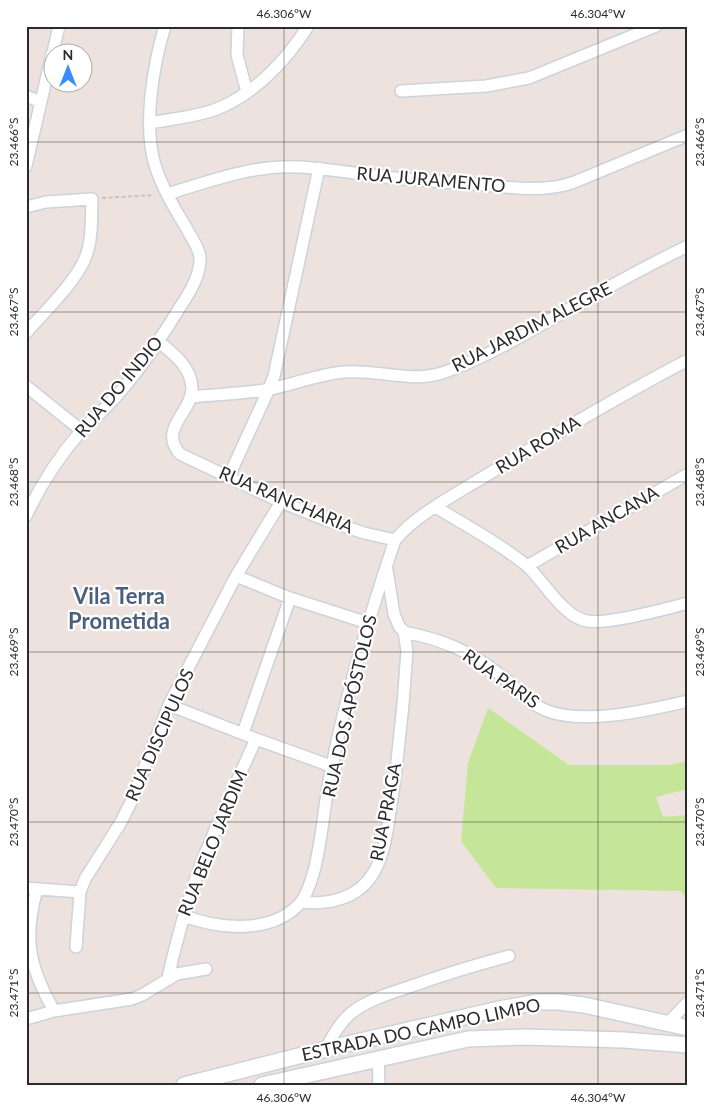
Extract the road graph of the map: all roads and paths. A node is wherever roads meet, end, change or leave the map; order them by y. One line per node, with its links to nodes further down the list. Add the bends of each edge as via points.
1 (59, 26): 6 (street)
2 (164, 26): 12 (street, RUA DO INDIO, via 155,64)
3 (238, 26): 9 (street, via 236,55)
4 (308, 26): 9 (street, via 291,50)
5 (656, 26): 7 (street, via 529,78 486,86)
6 (55, 42)
7 (401, 91)
8 (43, 92): 11 (street)
9 (247, 92): 12 (street, via 212,110)
10 (26, 96): 11 (street)
11 (41, 102): 14 (street)
12 (150, 123): 16 (street, RUA DO INDIO, via 154,164)
13 (688, 135): 15 (street, RUA JURAMENTO, via 572,183 547,189 395,178)
14 (26, 166)
15 (319, 168): 16 (street, RUA JURAMENTO, via 268,167); 24 (street)
16 (167, 194): 17 (path); 21 (street, RUA DO INDIO, via 195,244 200,263 190,290)
17 (92, 198): 18 (street); 20 (street, via 87,255 73,278)
18 (26, 207)
19 (688, 246): 24 (street, RUA JARDIM ALEGRE, via 462,366 427,377 343,372)
20 (26, 333)
21 (159, 342): 25 (street, via 185,368 190,378); 26 (street, RUA DO INDIO, via 113,400)
22 (687, 362): 30 (street, RUA ROMA, via 594,412)
23 (26, 386): 26 (street)
24 (269, 389): 25 (street, RUA JARDIM ALEGRE); 28 (street)
25 (191, 397): 28 (street, RUA RANCHARIA, via 175,424 173,445 186,458)
26 (82, 431): 31 (street, RUA DO INDIO, via 65,452)
27 (688, 474): 33 (street, RUA ANCANA)
28 (229, 476): 29 (street, RUA RANCHARIA)
29 (281, 502): 32 (street, RUA RANCHARIA, via 336,523); 35 (street, RUA DISCIPULOS)
30 (436, 507): 32 (street, RUA ROMA); 33 (street)
31 (26, 516)
32 (395, 540): 34 (street, RUA DOS APÓSTOLOS)
33 (527, 566): 37 (street, via 566,609 587,622 615,620)
34 (386, 569): 38 (street, RUA DOS APÓSTOLOS); 39 (street, via 394,614)
35 (236, 576): 36 (street); 41 (street, RUA DISCIPULOS)
36 (290, 598): 38 (street); 42 (street)
37 (688, 603)
38 (368, 623): 44 (street, RUA DOS APÓSTOLOS)
39 (404, 632): 40 (street, RUA PARIS, via 431,638 468,654 489,666 546,711 565,715 618,715); 47 (street, RUA PRAGA, via 407,651 400,734 380,858 373,874 351,895 326,903)
40 (688, 701)
41 (170, 705): 42 (street); 46 (street, RUA DISCIPULOS, via 130,804)
42 (243, 733): 43 (street)
43 (256, 739): 44 (street); 48 (street, RUA BELO JARDIM, via 215,829)
44 (332, 766): 47 (street, RUA DOS APÓSTOLOS, via 319,850 308,890)
45 (32, 889): 46 (street); 54 (street, via 28,928 30,946 36,978)
46 (80, 892): 49 (street, RUA DISCIPULOS)
47 (301, 902): 48 (street, via 274,920 251,926 216,925)
48 (184, 916): 52 (street, RUA BELO JARDIM)
49 (76, 947)
50 (509, 956): 59 (street, via 365,1003 341,1023)
51 (206, 969): 52 (street)
52 (168, 978): 54 (street, via 132,999)
53 (688, 1002): 56 (street)
54 (54, 1012): 55 (street)
55 (26, 1019)
56 (668, 1022): 57 (street, ESTRADA DO CAMPO LIMPO); 59 (street, ESTRADA DO CAMPO LIMPO, via 584,1005 538,1002)
57 (688, 1028)
58 (688, 1045): 60 (street, ESTRADA DO CAMPO LIMPO, via 490,1037 454,1041)
59 (326, 1049): 61 (street, ESTRADA DO CAMPO LIMPO)
60 (378, 1058): 62 (street, ESTRADA DO CAMPO LIMPO); 63 (street)
61 (184, 1085)
62 (262, 1085)
63 (379, 1085)

